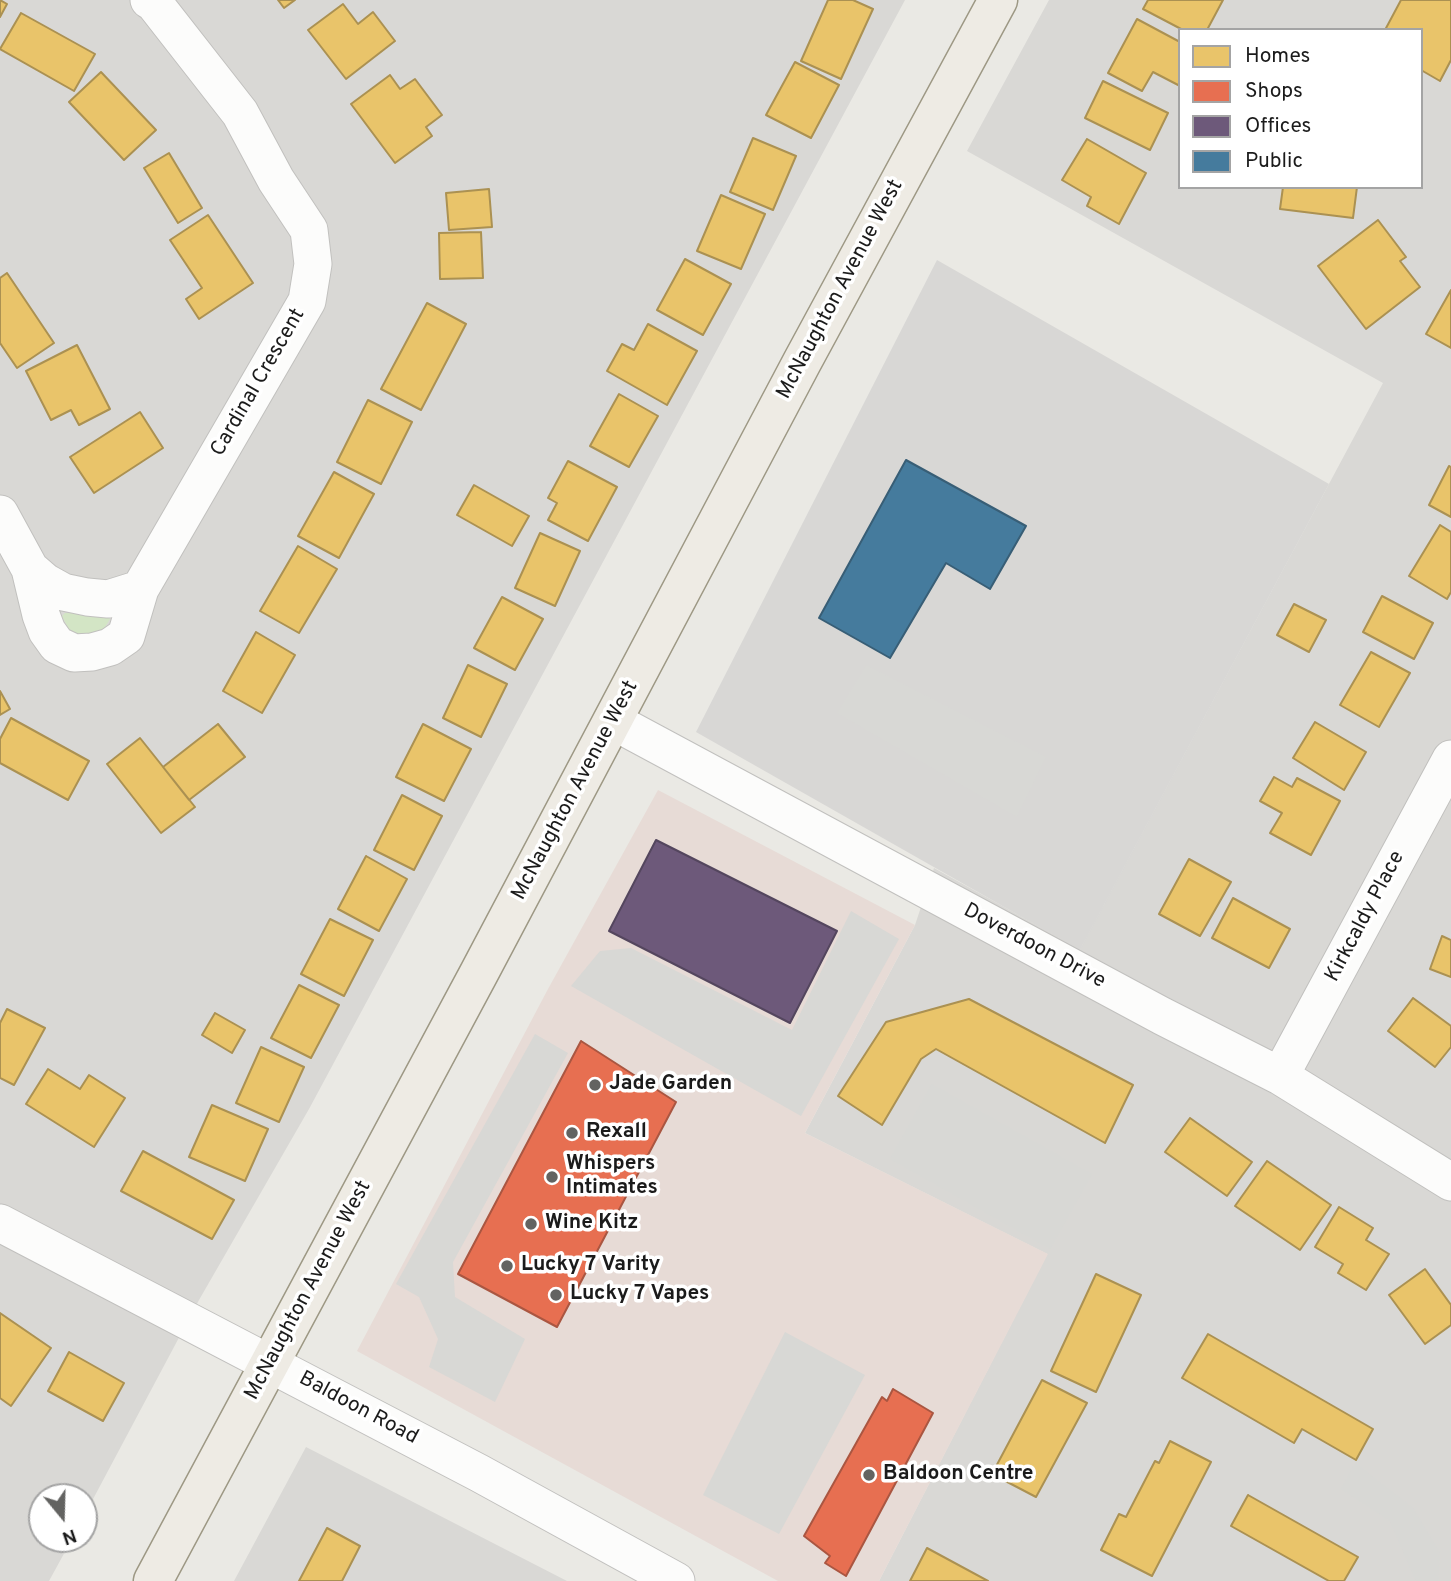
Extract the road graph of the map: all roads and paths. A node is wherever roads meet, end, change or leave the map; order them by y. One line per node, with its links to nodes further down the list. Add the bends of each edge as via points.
1 (149, 0): 5 (street, Cardinal Crescent, via 240,113 309,230 313,264 307,301)
2 (998, 0): 6 (main road, McNaughton Avenue West)
3 (0, 514): 4 (street, Cardinal Crescent)
4 (30, 569): 5 (street, Cardinal Crescent, via 63,592 87,597 108,599); 5 (street, Cardinal Crescent, via 47,631 57,645 74,653 110,647 126,636)
5 (140, 589)
6 (613, 721): 8 (street, Doverdoon Drive); 11 (main road, McNaughton Avenue West)
7 (1451, 759): 8 (street, Kirkcaldy Place)
8 (1280, 1076): 9 (street, Doverdoon Drive)
9 (1451, 1182)
10 (0, 1223): 11 (street, Baldoon Road)
11 (271, 1363): 12 (main road, McNaughton Avenue West); 13 (street, Baldoon Road)
12 (152, 1581)
13 (676, 1581)

